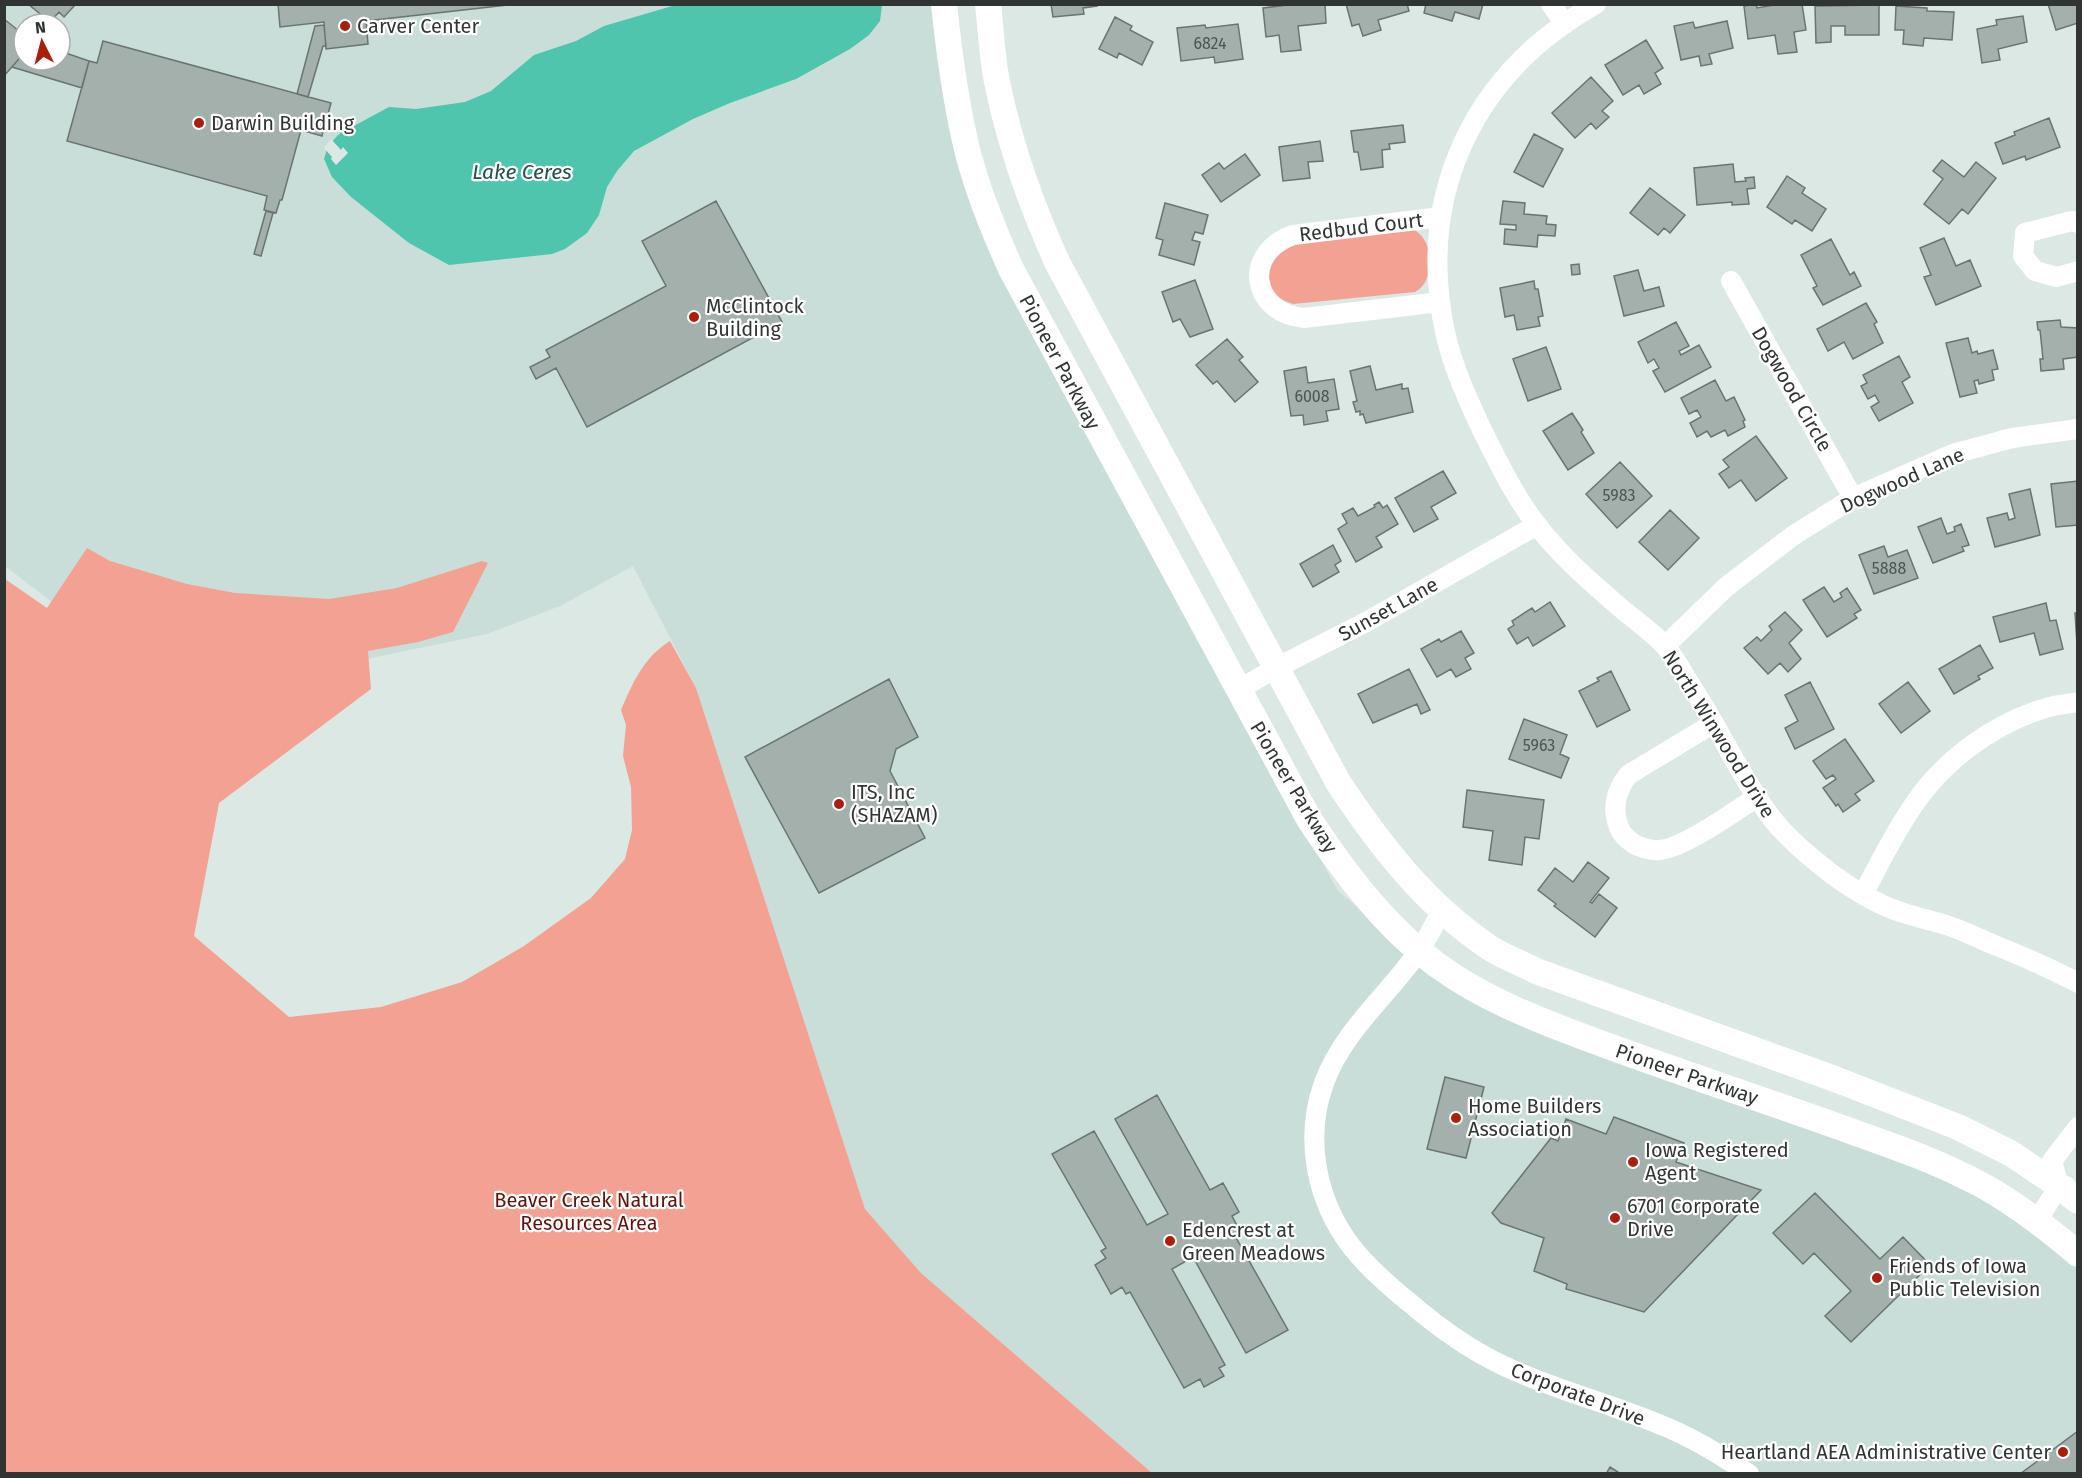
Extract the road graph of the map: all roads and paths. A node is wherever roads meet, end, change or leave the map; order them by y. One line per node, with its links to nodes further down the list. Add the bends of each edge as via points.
1 (944, 4): 16 (street, Pioneer Parkway, via 952,79 966,146 986,212 1011,269)
2 (988, 4): 15 (street, Pioneer Parkway, via 998,89 1012,147 1035,213 1058,264)
3 (1551, 4): 5 (street)
4 (1596, 4): 5 (street, North Winwood Drive)
5 (1565, 24): 6 (street, North Winwood Drive, via 1499,84 1476,118 1449,177)
6 (1441, 218): 10 (street, North Winwood Drive); 10 (street, Redbud Court, via 1293,235 1279,240 1267,251 1260,267 1260,284 1266,299 1290,317)
7 (2078, 223): 8 (street, via 2072,221 2025,233 2023,256 2035,271 2057,277)
8 (2078, 271)
9 (1731, 281): 12 (street, Dogwood Circle)
10 (1440, 302): 13 (street, North Winwood Drive, via 1445,333 1467,399 1499,465)
11 (2078, 429): 12 (street, Dogwood Lane, via 2012,438 1953,454)
12 (1853, 498): 14 (street, Dogwood Lane, via 1794,535 1726,587)
13 (1537, 525): 14 (street, North Winwood Drive, via 1590,582); 15 (street, Sunset Lane)
14 (1665, 646): 18 (street, North Winwood Drive)
15 (1276, 668): 16 (street, Sunset Lane); 21 (street, Pioneer Parkway, via 1369,830)
16 (1238, 690): 22 (street, Pioneer Parkway, via 1328,849 1376,908)
17 (2078, 702): 20 (street, via 2046,708 2001,726 1954,760 1915,802)
18 (1714, 723): 19 (street, North Winwood Drive); 19 (street, via 1628,775 1615,800 1620,830 1644,848 1658,851 1677,847)
19 (1757, 797): 20 (street, North Winwood Drive, via 1775,823 1802,849)
20 (1863, 894): 23 (street, North Winwood Drive, via 1900,912 1951,927 2051,968)
21 (1442, 911): 22 (street, Corporate Drive); 25 (street, Pioneer Parkway, via 1491,949 1536,971 1958,1127 2012,1154)
22 (1419, 950): 26 (street, Pioneer Parkway, via 1470,987 1529,1017 1922,1156 1972,1180); 28 (street, Corporate Drive, via 1352,1034 1324,1083 1316,1111 1316,1168 1334,1221 1351,1246 1389,1286 1461,1342 1541,1383 1664,1426)
23 (2078, 983)
24 (2078, 1127): 25 (street, via 2052,1161)
25 (2071, 1191): 26 (street)
26 (2037, 1221): 27 (street, Pioneer Parkway)
27 (2078, 1254)
28 (1749, 1473)

